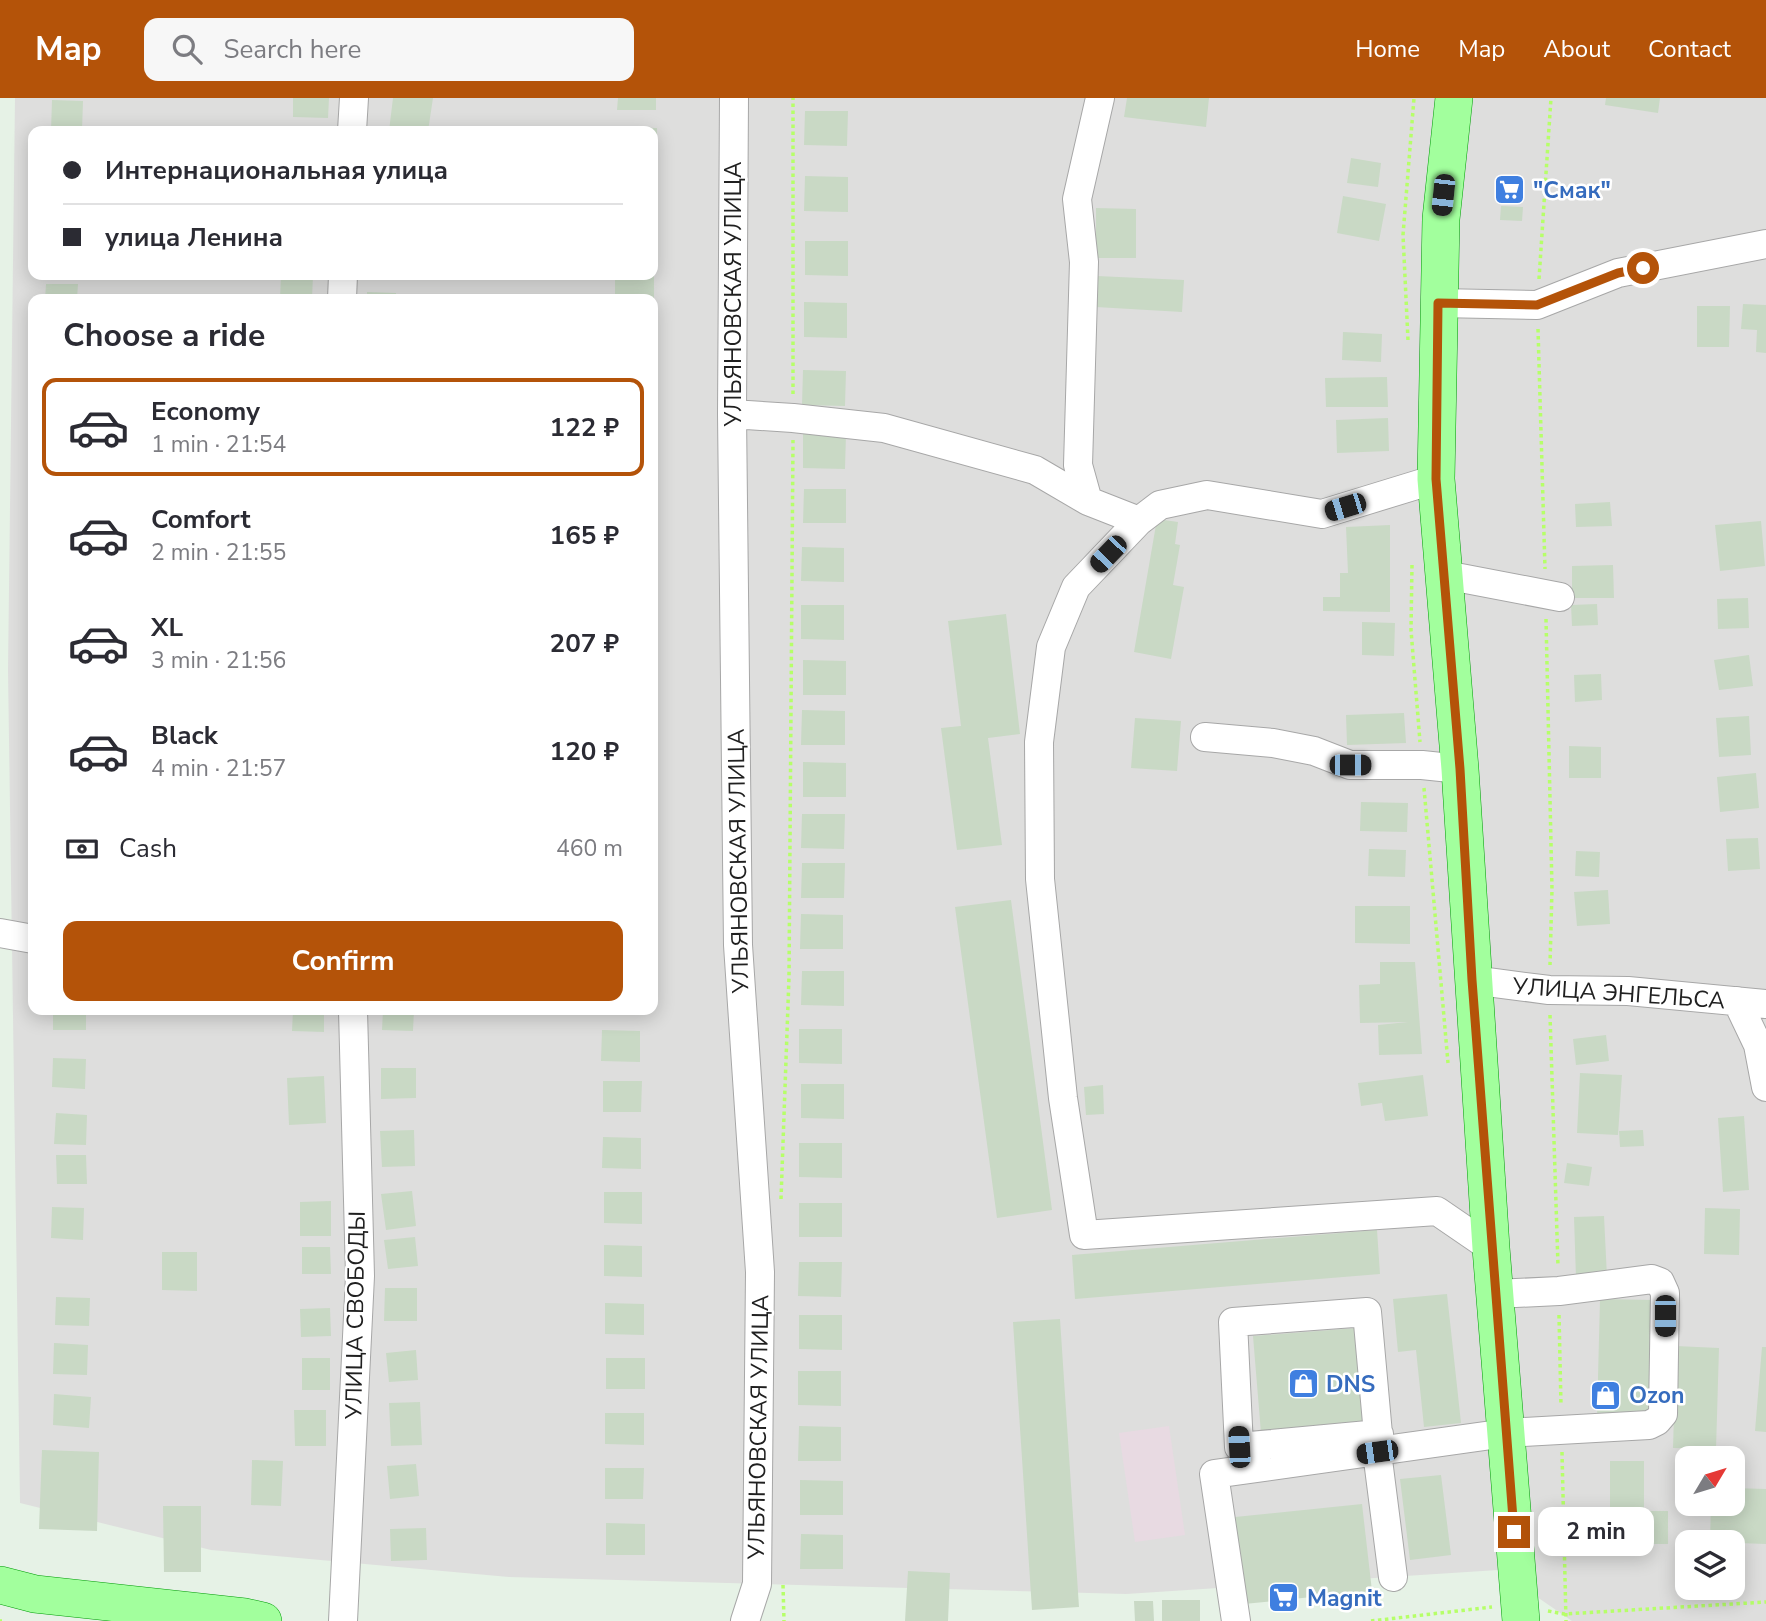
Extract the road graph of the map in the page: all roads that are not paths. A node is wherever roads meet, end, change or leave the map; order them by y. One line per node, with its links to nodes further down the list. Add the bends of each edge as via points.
1 (354, 98): 5 (street)
2 (734, 98): 8 (street, УЛЬЯНОВСКАЯ УЛИЦА)
3 (1100, 98): 10 (street, via 1077,199 1084,262 1078,465)
4 (1454, 98): 7 (main road, via 1441,219)
5 (352, 126)
6 (1766, 244): 7 (street, via 1618,273 1537,305)
7 (1438, 303): 9 (main road)
8 (732, 414): 10 (street, via 884,428 1035,470); 32 (street, УЛЬЯНОВСКАЯ УЛИЦА, via 738,945 760,1272 757,1584)
9 (1436, 479): 11 (street, via 1322,514 1208,495 1160,505); 12 (main road)
10 (1088, 501): 11 (street)
11 (1139, 521): 23 (street, via 1076,587 1051,647 1039,742 1040,879 1063,1098 1084,1235 1437,1211)
12 (1445, 575): 13 (street); 15 (main road)
13 (1553, 596)
14 (1205, 737): 15 (street, via 1273,743 1314,751 1350,765)
15 (1460, 769): 18 (main road)
16 (0, 933): 17 (street)
17 (28, 938)
18 (1472, 980): 19 (street, УЛИЦА ЭНГЕЛЬСА, via 1549,990 1628,991); 23 (main road)
19 (1737, 1001): 20 (street, УЛИЦА ЭНГЕЛЬСА); 22 (street, via 1758,1045)
20 (1766, 1004)
21 (353, 1015): 31 (street, УЛИЦА СВОБОДЫ, via 360,1276)
22 (1766, 1087)
23 (1491, 1248): 24 (main road)
24 (1495, 1294): 25 (main road); 25 (street, via 1652,1279 1663,1285 1665,1293 1664,1406 1660,1418 1649,1425)
25 (1506, 1433): 26 (street, via 1425,1446); 29 (main road)
26 (1378, 1443): 26 (street, via 1239,1447 1233,1322 1367,1312); 27 (street); 33 (street, via 1214,1474)
27 (1393, 1577)
28 (0, 1585): 30 (main road, via 35,1594)
29 (1514, 1611)
30 (251, 1620)
31 (343, 1621)
32 (745, 1621)
33 (1236, 1621)

